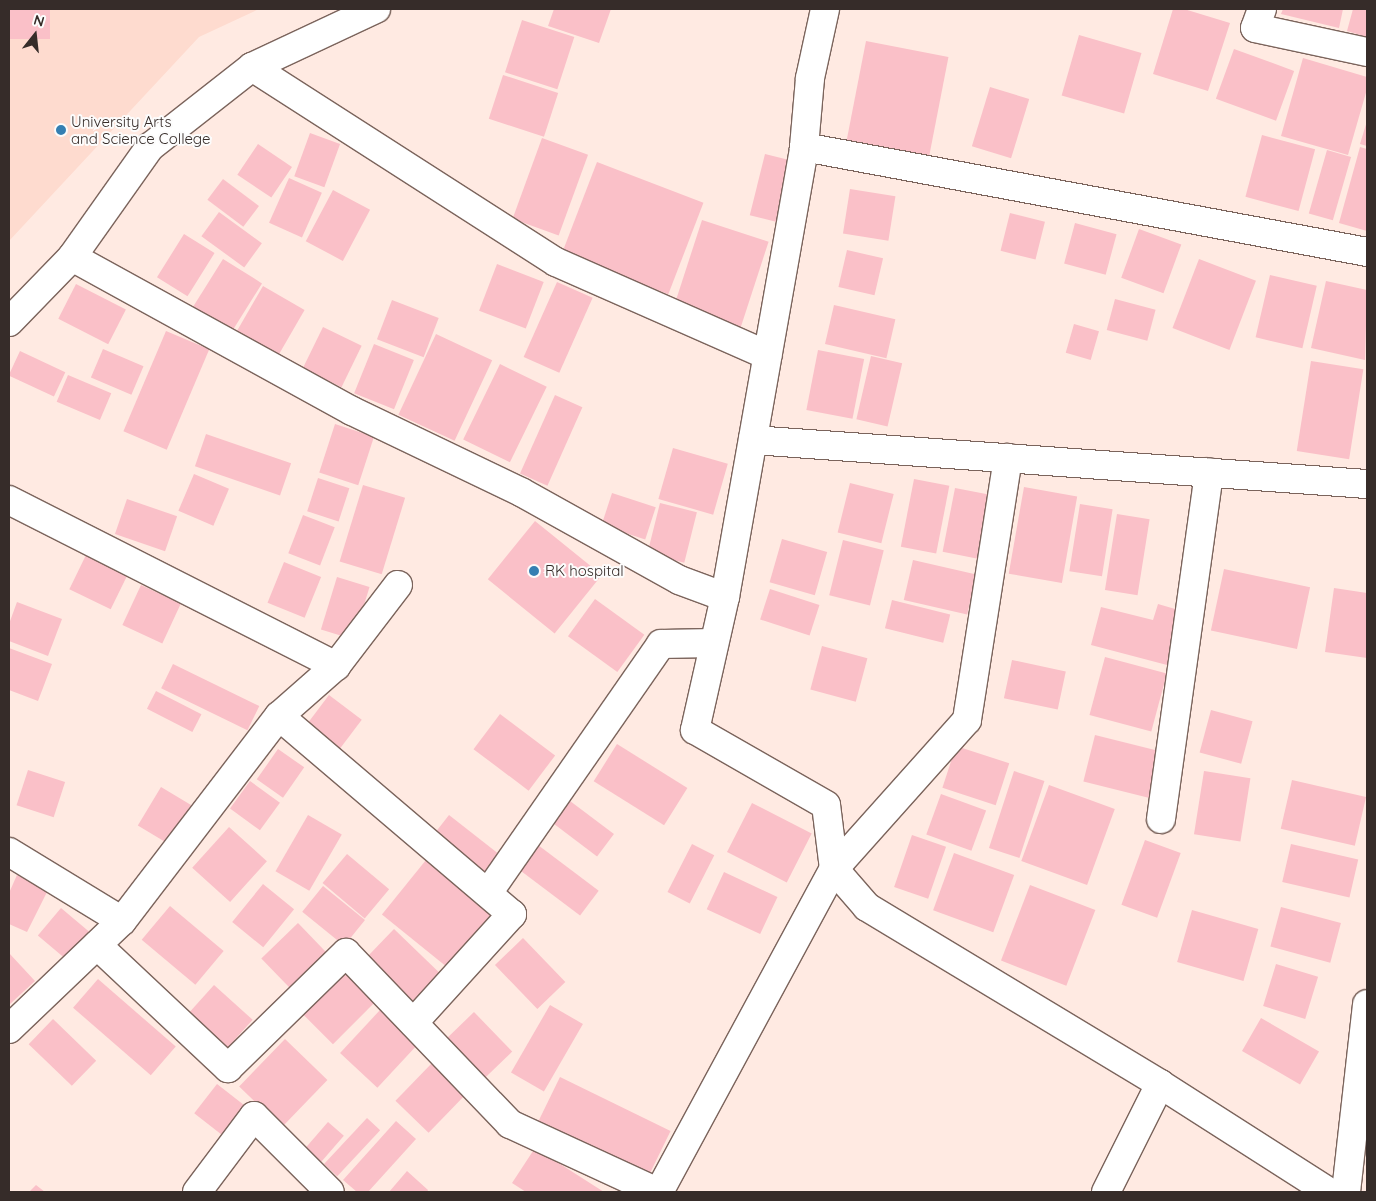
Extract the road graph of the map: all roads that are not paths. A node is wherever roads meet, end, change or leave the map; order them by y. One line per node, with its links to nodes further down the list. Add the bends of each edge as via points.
1 (376, 9): 5 (street)
2 (825, 9): 6 (street, via 810,78)
3 (1262, 9): 4 (street, via 1255,28)
4 (1367, 52)
5 (252, 67): 8 (street, via 150,147); 10 (street, via 556,262)
6 (804, 147): 7 (street); 10 (street)
7 (1367, 252)
8 (72, 258): 9 (street); 17 (street, via 352,411 521,492 679,580)
9 (9, 322)
10 (767, 355): 11 (street)
11 (753, 440): 12 (street); 17 (street)
12 (1008, 458): 13 (street); 23 (street, via 967,720)
13 (1209, 472): 14 (street); 21 (street)
14 (1367, 484)
15 (9, 500): 19 (street)
16 (398, 585): 19 (street)
17 (725, 597): 18 (street)
18 (714, 644): 23 (street, via 695,730 826,805); 24 (street, via 661,644)
19 (336, 666): 20 (street)
20 (279, 716): 24 (street); 25 (street)
21 (1160, 819)
22 (9, 852): 25 (street)
23 (834, 869): 30 (street, via 867,907); 33 (street)
24 (488, 893): 28 (street, via 512,914)
25 (122, 921): 26 (street)
26 (97, 945): 28 (street, via 228,1068 346,953); 29 (street, via 63,981)
27 (1367, 1004): 36 (street)
28 (413, 1023): 33 (street, via 510,1124)
29 (9, 1029)
30 (1160, 1084): 34 (street); 35 (street)
31 (198, 1192): 32 (street, via 254,1116)
32 (330, 1192)
33 (658, 1192)
34 (1106, 1192)
35 (1329, 1192)
36 (1346, 1192)

